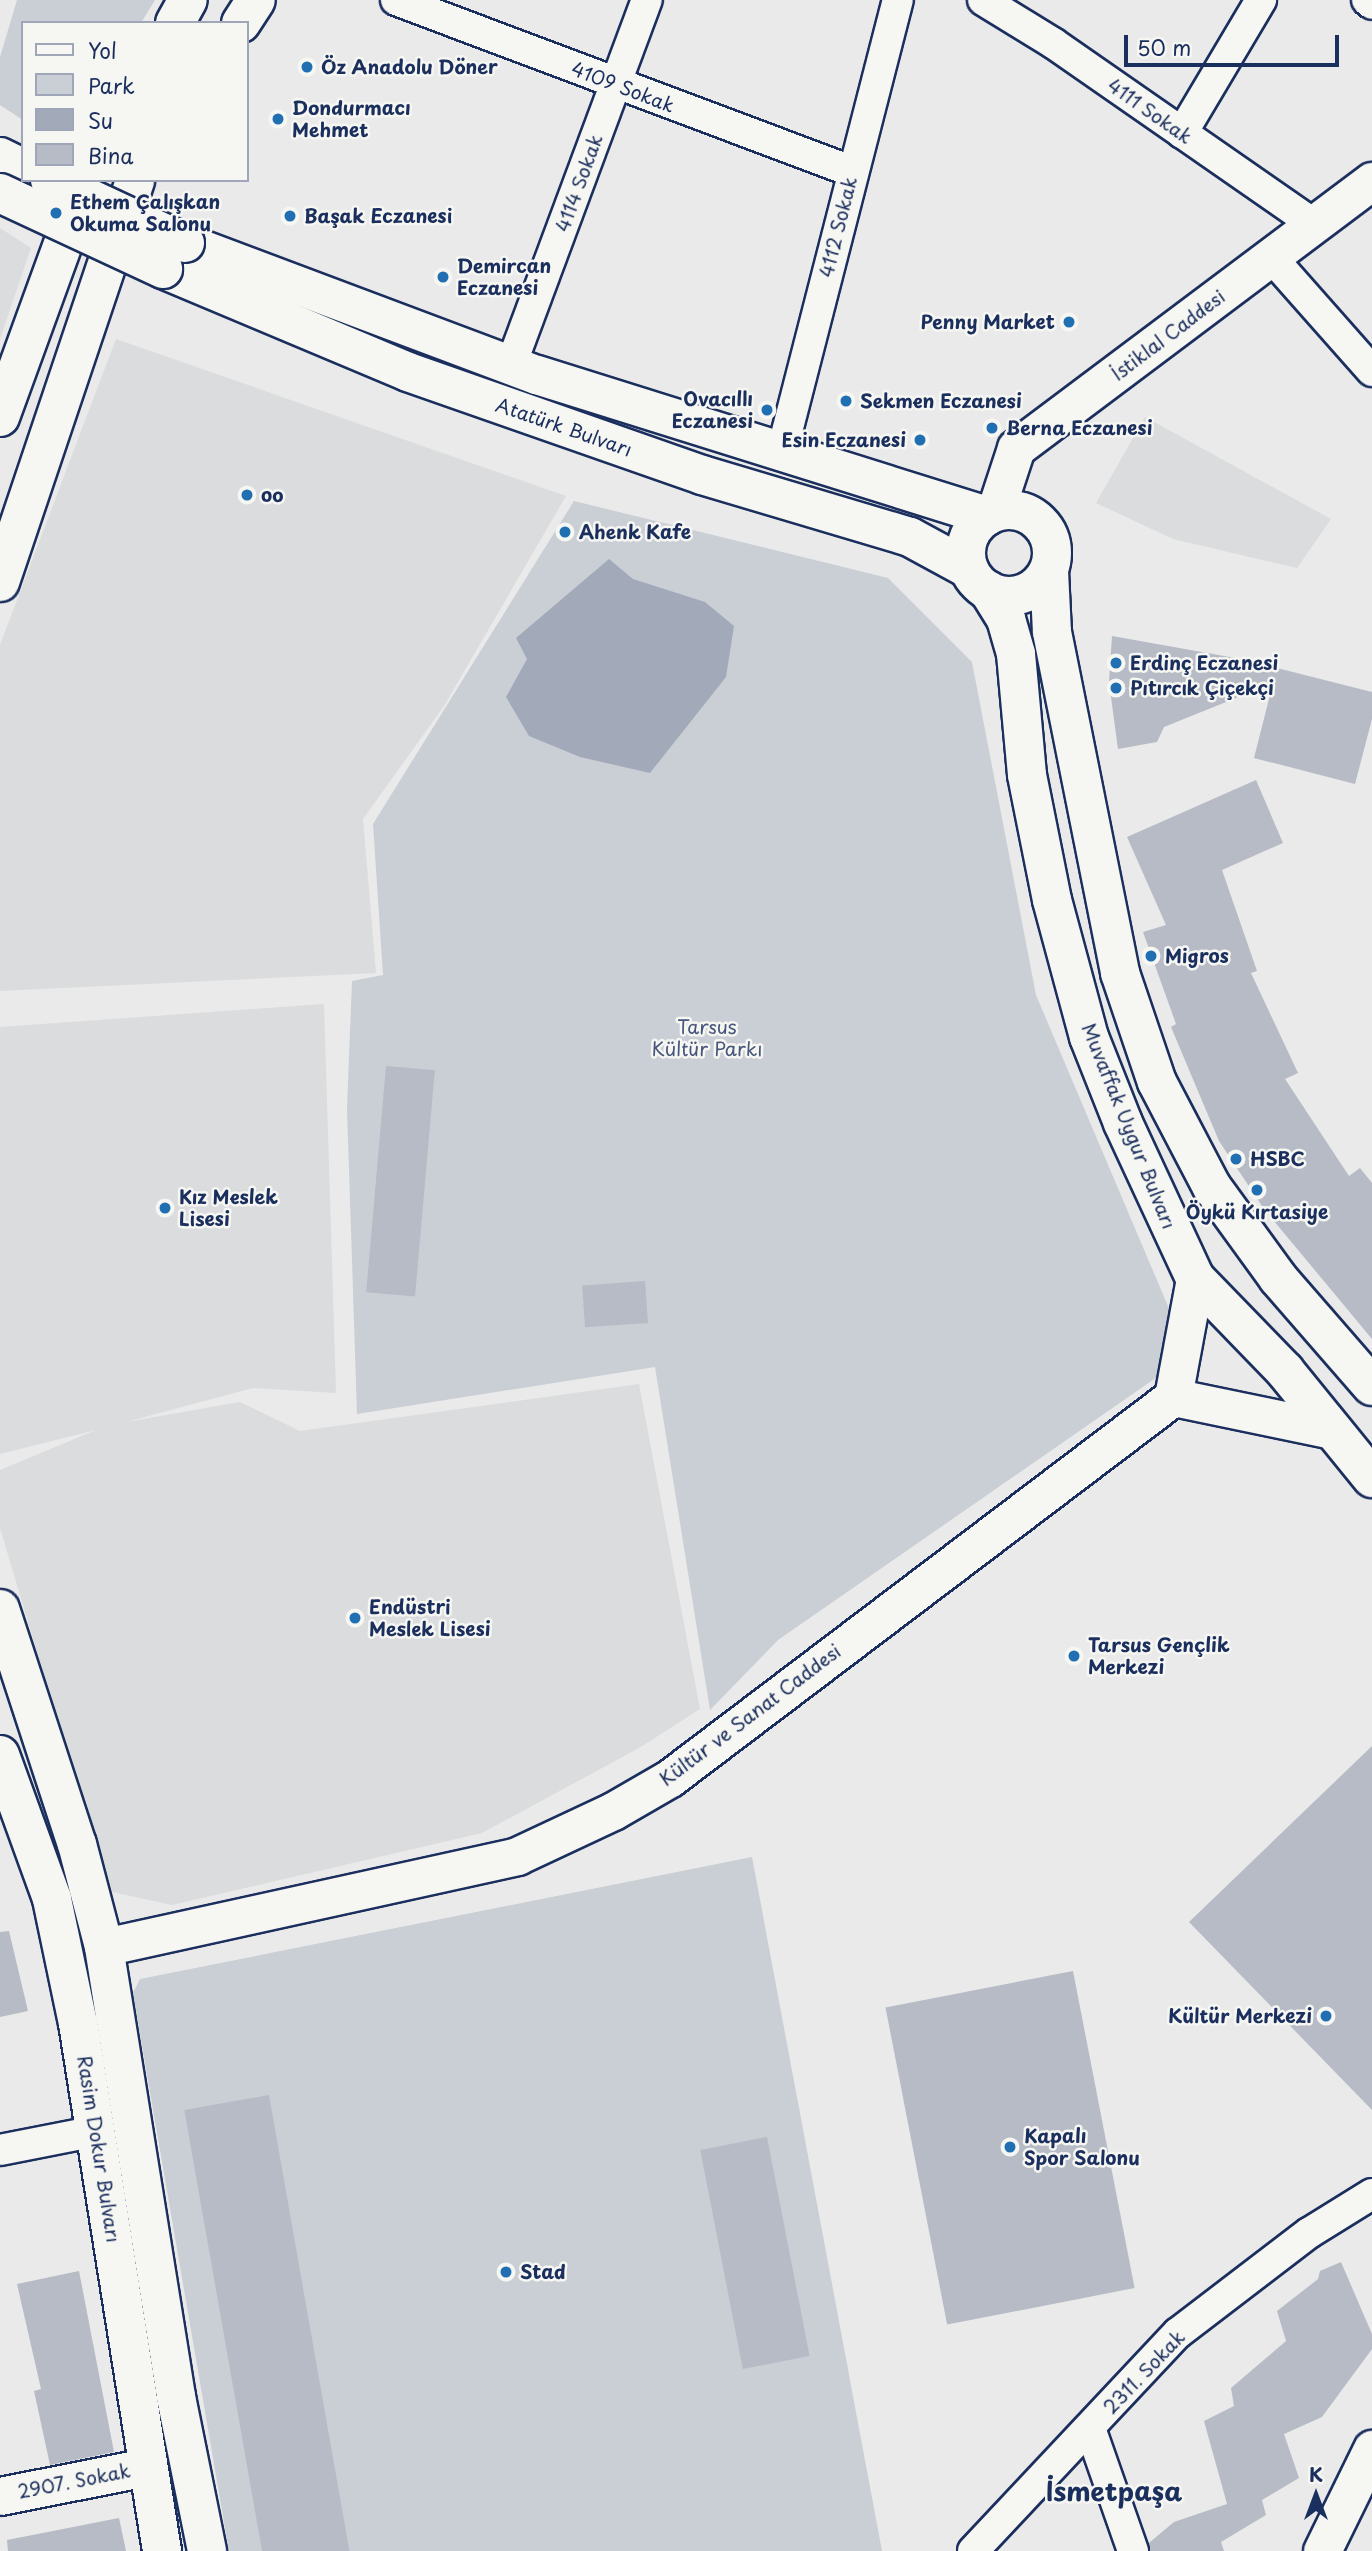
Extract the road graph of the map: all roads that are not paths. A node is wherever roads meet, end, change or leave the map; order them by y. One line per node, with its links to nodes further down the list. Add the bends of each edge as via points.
1 (188, 0): 10 (main road)
2 (256, 0): 11 (main road)
3 (396, 0): 12 (street, 4109 Sokak)
4 (647, 0): 12 (street, 4114 Sokak)
5 (898, 0): 16 (street, 4112 Sokak)
6 (983, 0): 13 (street, 4111 Sokak)
7 (1261, 0): 13 (street)
8 (1367, 0): 9 (street)
9 (1372, 4)
10 (176, 21)
11 (242, 21)
12 (616, 86): 16 (street, 4109 Sokak); 25 (street, 4114 Sokak)
13 (1182, 133): 22 (street, 4111 Sokak)
14 (0, 157): 15 (main road)
15 (21, 167)
16 (851, 171): 28 (street, 4112 Sokak)
17 (1372, 181): 22 (street, İstiklal Caddesi)
18 (53, 182): 23 (main road, bridge)
19 (86, 182): 27 (main road)
20 (134, 182): 32 (main road)
21 (0, 193): 23 (main road, bridge)
22 (1315, 225): 24 (street, İstiklal Caddesi)
23 (174, 256): 25 (main road); 31 (main road, Atatürk Bulvarı, via 408,372 702,475 910,537)
24 (1272, 258): 26 (street); 29 (street, İstiklal Caddesi, via 1016,448)
25 (511, 365): 28 (main road)
26 (1372, 371)
27 (0, 417)
28 (781, 455): 29 (main road)
29 (991, 514): 30 (main road, via 1024,512 1046,530 1052,557); 31 (main road, via 971,534)
30 (1049, 571): 31 (main road, via 1029,591 1015,596); 34 (main road, via 1052,632 1120,973 1157,1082 1227,1207 1278,1278)
31 (979, 580): 33 (main road, Muvaffak Uygur Bulvarı, via 1006,619 1016,654 1035,828 1089,1037 1123,1123)
32 (0, 582)
33 (1195, 1278): 35 (street); 36 (main road, Muvaffak Uygur Bulvarı, via 1285,1371)
34 (1372, 1386)
35 (1173, 1397): 36 (street); 40 (street, Kültür ve Sanat Caddesi, via 670,1778 613,1811 517,1856)
36 (1332, 1430): 37 (main road, Muvaffak Uygur Bulvarı)
37 (1372, 1478)
38 (0, 1609): 40 (main road, via 77,1844)
39 (0, 1755): 41 (main road, Rasim Dokur Bulvarı, via 52,1899)
40 (104, 1947): 49 (main road, via 176,2397)
41 (97, 2131): 42 (street); 46 (main road, Rasim Dokur Bulvarı)
42 (0, 2150)
43 (1372, 2194): 44 (street, 2311. Sokak, via 1309,2233 1178,2333)
44 (1090, 2428): 50 (street, 2311. Sokak); 51 (street)
45 (1372, 2449): 52 (street)
46 (147, 2468): 47 (street, 2907. Sokak); 48 (main road, Rasim Dokur Bulvarı)
47 (0, 2496)
48 (162, 2551)
49 (207, 2551)
50 (972, 2551)
51 (1133, 2551)
52 (1322, 2551)

